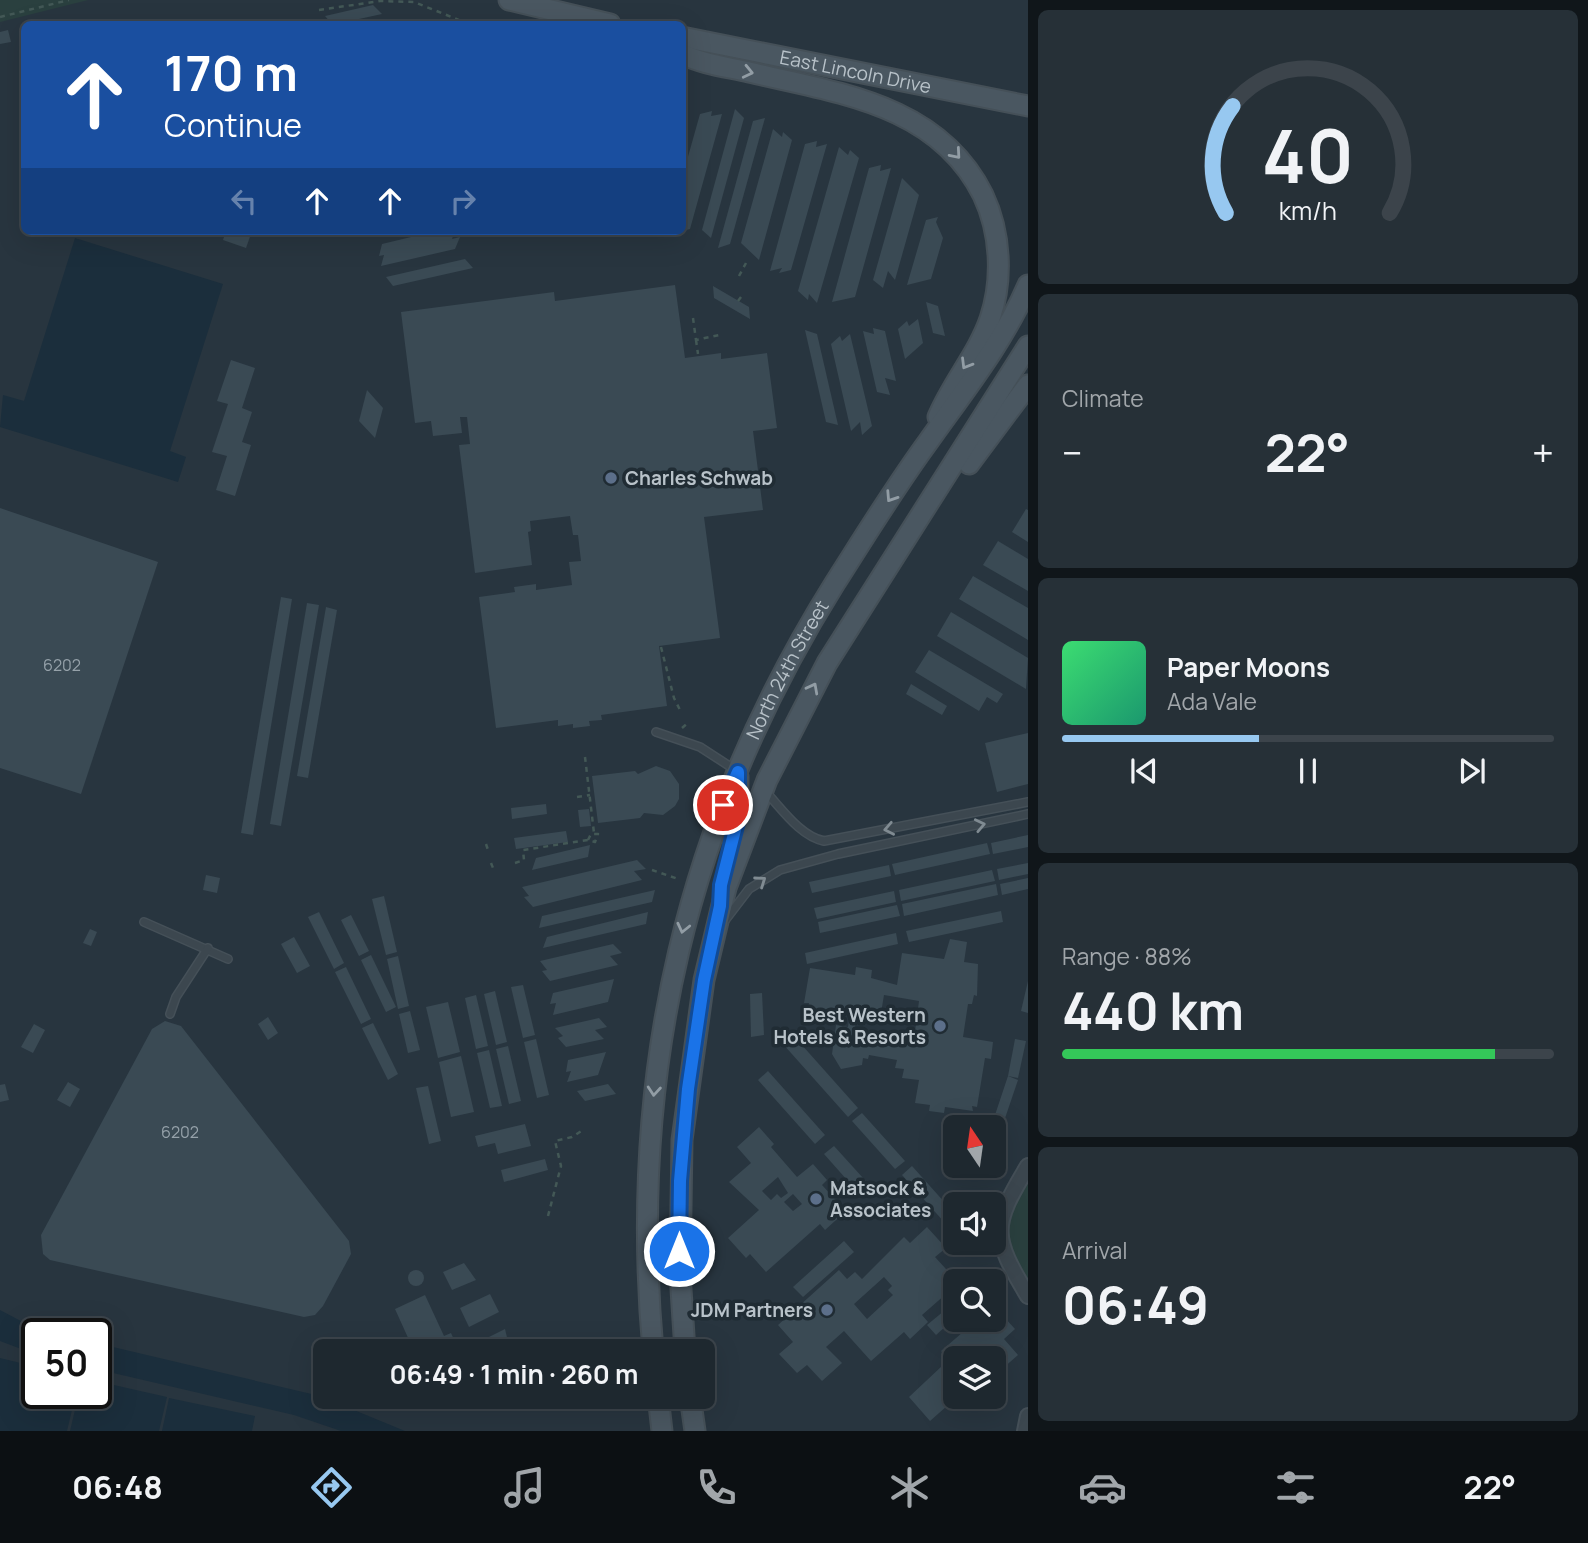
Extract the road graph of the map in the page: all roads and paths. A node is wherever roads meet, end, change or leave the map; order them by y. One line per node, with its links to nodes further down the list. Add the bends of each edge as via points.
1 (69, 0): 4 (path)
2 (509, 0): 6 (main road)
3 (319, 10): 5 (path, via 380,1 414,2)
4 (0, 17)
5 (462, 21)
6 (597, 21)
7 (686, 38): 9 (main road, East Lincoln Drive)
8 (686, 55): 19 (main road, one-way to 19, via 904,116 943,141 972,176 996,237 995,299 982,337 948,393)
9 (1028, 106)
10 (746, 263): 11 (path)
11 (739, 276)
12 (1028, 285): 19 (main road, North 24th Street, via 998,344)
13 (693, 318): 15 (path)
14 (719, 335): 15 (path)
15 (696, 340): 17 (path)
16 (1028, 346): 20 (main road, North 24th Street)
17 (698, 354)
18 (1028, 385): 20 (main road, via 972,461)
19 (926, 443): 28 (main road, North 24th Street, one-way to 28, via 809,628)
20 (924, 514): 26 (main road, North 24th Street, one-way to 20, via 855,617)
21 (661, 646): 22 (path)
22 (681, 710)
23 (686, 718): 24 (path, via 688,724)
24 (682, 729)
25 (656, 732): 28 (lane, via 699,747)
26 (782, 749): 28 (main road, via 761,764); 29 (main road, North 24th Street)
27 (585, 757): 30 (path)
28 (738, 772): 43 (main road, via 738,818); 53 (main road, North 24th Street, one-way to 53, via 708,843 685,916 661,1040 647,1201)
29 (764, 789): 32 (lane, one-way to 29, via 824,841 802,830); 43 (main road, North 24th Street)
30 (590, 795): 31 (path); 34 (path)
31 (577, 797)
32 (1028, 802)
33 (1028, 814): 45 (lane, one-way to 33, via 759,880 780,870 838,853)
34 (594, 833): 35 (path); 35 (path, via 597,841)
35 (588, 839): 39 (path, via 523,850 524,860)
36 (486, 844): 37 (path)
37 (488, 850)
38 (491, 863): 40 (path)
39 (514, 863)
40 (493, 868)
41 (652, 870): 42 (path)
42 (678, 878)
43 (720, 906): 45 (main road, North 24th Street)
44 (144, 922): 46 (lane)
45 (714, 929): 54 (main road, North 24th Street, via 682,1140)
46 (208, 948): 47 (lane); 48 (lane)
47 (228, 959)
48 (170, 1014)
49 (583, 1130): 51 (path, via 555,1141 561,1166)
50 (1028, 1166): 52 (street, via 1009,1196 999,1227 1005,1259)
51 (548, 1216)
52 (1028, 1296)
53 (653, 1339)
54 (684, 1339)
55 (659, 1409): 58 (main road)
56 (692, 1409): 59 (main road)
57 (1028, 1416): 60 (street)
58 (662, 1431)
59 (695, 1431)
60 (1025, 1431)

